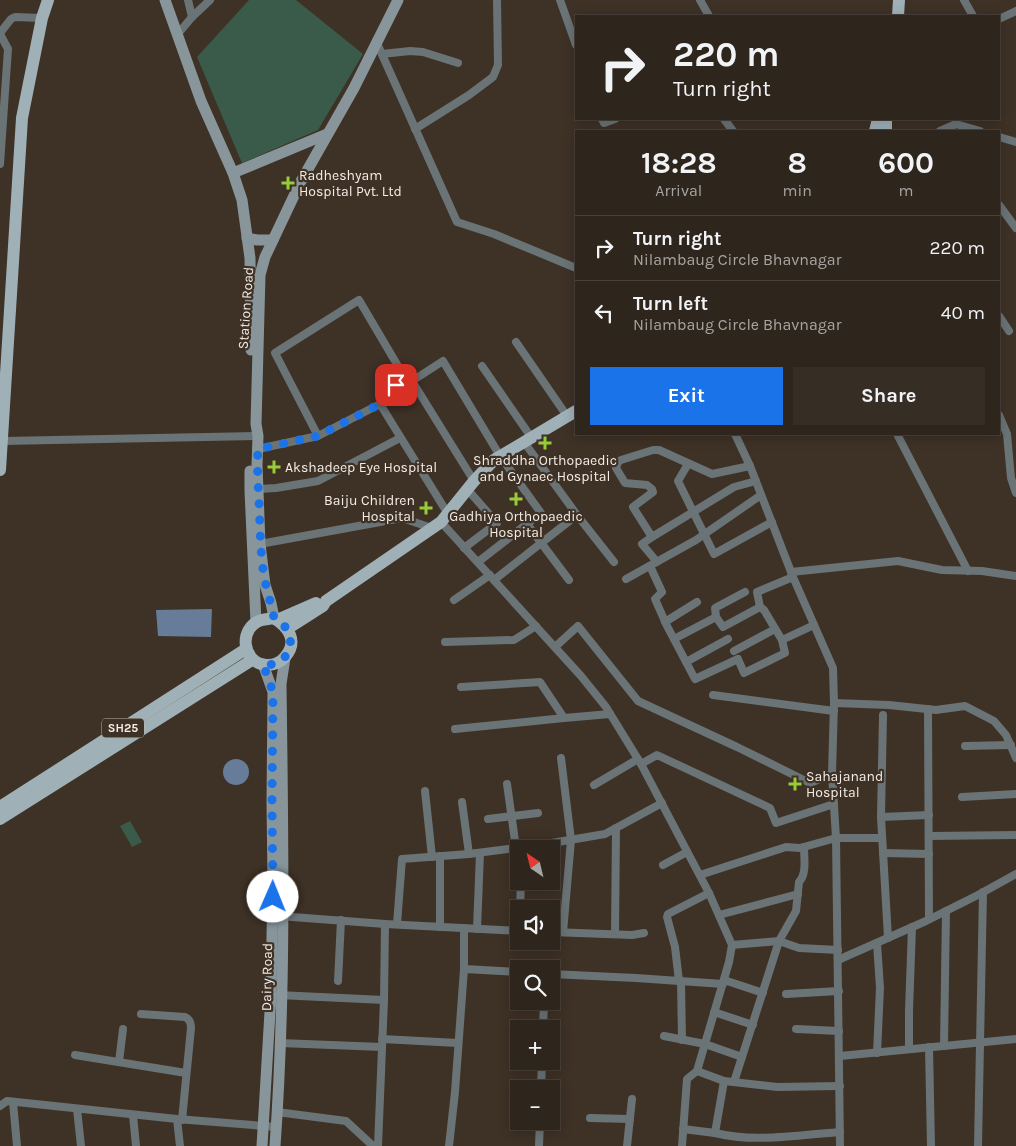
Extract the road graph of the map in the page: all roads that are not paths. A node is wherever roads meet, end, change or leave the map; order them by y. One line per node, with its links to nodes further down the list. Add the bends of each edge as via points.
1 (48, 0): 15 (main road)
2 (165, 0): 19 (main road)
3 (188, 0): 16 (street)
4 (210, 0): 16 (street)
5 (398, 0): 20 (main road, Station Road)
6 (497, 0): 25 (street, via 498,65 493,78)
7 (560, 0): 21 (street)
8 (700, 0): 12 (street)
9 (900, 0): 13 (main road)
10 (964, 0): 14 (street)
11 (1016, 10): 17 (street)
12 (708, 15)
13 (898, 15)
14 (972, 15)
15 (42, 18): 18 (street, via 15,17); 41 (main road, via 22,118)
16 (192, 18): 19 (street)
17 (1000, 18)
18 (0, 34): 31 (street, via 8,49)
19 (177, 34): 32 (main road, via 200,101)
20 (376, 41): 22 (street); 28 (main road, Station Road)
21 (575, 41)
22 (382, 54): 23 (street, via 410,50); 25 (street)
23 (458, 63)
24 (956, 121): 26 (street); 27 (street)
25 (415, 129): 37 (street, via 457,222)
26 (942, 130)
27 (978, 130)
28 (327, 134): 32 (main road); 36 (main road, Station Road)
29 (1000, 137): 30 (street)
30 (1016, 142)
31 (0, 164)
32 (233, 173): 35 (main road, via 242,200)
33 (1000, 206): 34 (street)
34 (1016, 228)
35 (247, 238): 36 (main road); 49 (main road)
36 (272, 240): 49 (main road, Station Road, via 260,275)
37 (575, 268)
38 (1000, 318): 39 (street)
39 (1009, 331)
40 (516, 342): 45 (street)
41 (4, 344): 43 (main road)
42 (482, 366): 52 (street)
43 (3, 393): 53 (main road)
44 (380, 404): 50 (street); 50 (street, via 388,392 405,378 359,300 275,353); 51 (street)
45 (572, 413): 52 (main road)
46 (1000, 418): 62 (street)
47 (735, 435): 57 (street)
48 (898, 435): 77 (street)
49 (254, 436): 53 (street); 54 (main road, Station Road); 90 (main road, via 250,491)
50 (318, 436): 54 (street)
51 (400, 438): 61 (street, via 318,481); 66 (street)
52 (528, 439): 55 (main road); 65 (street)
53 (3, 441): 58 (main road)
54 (258, 449): 61 (main road, Station Road)
55 (500, 456): 60 (main road); 60 (street, via 443,361 412,381); 68 (street, via 541,513)
56 (688, 464): 57 (street, via 712,474); 64 (street, via 678,481); 70 (street, via 659,450 618,462 616,468 625,483 647,485 652,489 653,492 633,506)
57 (750, 466): 59 (street)
58 (0, 470)
59 (756, 481): 63 (street); 64 (street, via 734,487)
60 (470, 485): 66 (main road); 73 (street, via 497,524)
61 (259, 489): 71 (main road, Station Road)
62 (1016, 493)
63 (761, 495): 67 (street); 69 (street)
64 (692, 512): 69 (street); 70 (street)
65 (577, 515): 72 (street); 75 (street)
66 (440, 521): 71 (street, via 402,518); 73 (street); 85 (main road)
67 (772, 522): 69 (street, via 714,554); 78 (street)
68 (527, 524): 72 (street); 74 (street)
69 (704, 535): 76 (street)
70 (652, 536): 76 (street, via 642,544)
71 (260, 544): 89 (main road, Station Road)
72 (541, 544): 80 (street); 82 (street)
73 (464, 548): 74 (street)
74 (478, 562): 80 (street)
75 (614, 562)
76 (654, 564): 81 (street); 91 (street, via 662,592 655,599)
77 (968, 571): 78 (street, via 898,562); 79 (street)
78 (792, 574): 87 (street, via 757,592); 92 (street)
79 (1016, 576)
80 (492, 577): 84 (street); 93 (street)
81 (626, 579)
82 (569, 580)
83 (745, 592): 88 (street, via 715,608)
84 (454, 600)
85 (326, 601): 89 (main road); 95 (main road)
86 (697, 602): 91 (street)
87 (760, 607): 94 (street); 96 (street)
88 (716, 617): 94 (street); 97 (street)
89 (275, 619): 90 (main road); 95 (main road)
90 (256, 622): 103 (main road, via 250,627 244,642)
91 (665, 622): 97 (street)
92 (814, 625): 99 (street); 108 (street, via 833,668)
93 (536, 626): 100 (street, via 514,640); 101 (street)
94 (723, 627): 98 (street)
95 (287, 629): 104 (main road, via 291,644)
96 (775, 629): 99 (street); 102 (street)
97 (674, 639): 105 (street)
98 (728, 639): 102 (street); 105 (street)
99 (782, 640): 102 (street, via 784,653 744,673)
100 (445, 642)
101 (556, 647): 110 (street); 121 (street, via 578,626 638,701 810,782)
102 (736, 655): 105 (street, via 695,679)
103 (254, 658): 104 (main road, via 271,665); 130 (main road, SH25); 136 (main road); 161 (main road, Dairy Road, via 273,692 273,879)
104 (285, 658): 161 (main road, Dairy Road, via 281,684)
105 (686, 662)
106 (461, 687): 112 (street, via 540,682)
107 (713, 695): 108 (street)
108 (834, 707): 109 (street, via 889,705); 121 (street)
109 (928, 709): 115 (street, via 965,706 994,721); 132 (street)
110 (610, 714): 112 (street); 120 (street)
111 (883, 715): 134 (street)
112 (564, 718): 113 (street)
113 (455, 729)
114 (1016, 732): 115 (street)
115 (1006, 735): 116 (street)
116 (1011, 745): 117 (street); 119 (street)
117 (965, 746)
118 (561, 758): 143 (street)
119 (1016, 758)
120 (640, 762): 123 (street); 128 (street); 129 (street, via 657,755 770,808 776,823)
121 (832, 774): 129 (street)
122 (507, 784): 133 (street)
123 (594, 785)
124 (425, 791): 152 (street)
125 (1016, 794): 126 (street)
126 (962, 797)
127 (462, 802): 150 (street)
128 (662, 803): 137 (street); 147 (street)
129 (834, 804): 140 (street)
130 (0, 807)
131 (538, 813): 133 (street)
132 (929, 815): 134 (street); 139 (street)
133 (512, 816): 135 (street); 142 (street)
134 (881, 817): 141 (street)
135 (488, 818)
136 (0, 819)
137 (616, 828): 143 (street, via 606,834); 173 (street)
138 (1016, 835): 139 (street)
139 (929, 836): 151 (street)
140 (836, 838): 141 (street); 145 (street); 178 (street)
141 (882, 838): 149 (street)
142 (517, 840)
143 (571, 840): 144 (street); 171 (street)
144 (560, 842)
145 (804, 847): 155 (street, via 786,847); 158 (street, via 805,865)
146 (510, 849): 148 (street)
147 (687, 852): 153 (street); 155 (street)
148 (480, 853): 150 (street); 169 (street)
149 (883, 853): 151 (street); 174 (street)
150 (469, 854): 152 (street)
151 (929, 854): 163 (street)
152 (436, 857): 165 (street, via 402,859); 166 (street)
153 (663, 865)
154 (1016, 874): 157 (street)
155 (700, 875): 156 (street)
156 (709, 892): 160 (street); 184 (street, via 667,917)
157 (983, 892): 159 (street); 200 (street)
158 (798, 894): 160 (street); 175 (street, via 796,911)
159 (946, 911): 163 (street); 205 (street)
160 (719, 915): 177 (street)
161 (278, 916): 162 (street); 189 (main road, Dairy Road)
162 (341, 920): 164 (street); 183 (street)
163 (929, 920): 167 (street)
164 (385, 924): 165 (street); 190 (street)
165 (396, 924): 166 (street)
166 (440, 926): 168 (street)
167 (912, 927): 174 (street); 207 (street)
168 (464, 928): 169 (street); 180 (street)
169 (478, 928): 170 (street)
170 (510, 930)
171 (563, 932): 173 (street)
172 (644, 933): 173 (street)
173 (615, 934)
174 (888, 938): 176 (street)
175 (779, 941): 177 (street); 178 (street, via 800,948); 187 (street)
176 (877, 943): 179 (street); 208 (street, via 880,988)
177 (732, 945): 185 (street)
178 (838, 950): 179 (street)
179 (838, 960): 186 (street)
180 (464, 970): 181 (street); 203 (street)
181 (510, 972)
182 (560, 974): 184 (street)
183 (338, 981)
184 (680, 981): 185 (street); 199 (street)
185 (723, 982): 187 (street); 191 (street)
186 (839, 991): 188 (street); 196 (street)
187 (763, 993): 193 (street)
188 (786, 994)
189 (277, 995): 190 (street); 201 (main road, Dairy Road); 227 (main road, Dairy Road)
190 (384, 1000): 202 (street)
191 (714, 1012): 193 (street); 204 (street)
192 (141, 1014): 214 (street, via 188,1018 191,1028)
193 (753, 1025): 211 (street)
194 (124, 1029): 212 (street)
195 (796, 1029): 196 (street)
196 (839, 1031): 210 (street)
197 (664, 1036): 199 (street)
198 (1016, 1039): 200 (street)
199 (682, 1040): 204 (street)
200 (980, 1042): 205 (street); 249 (street)
201 (280, 1043): 202 (street); 222 (main road, Dairy Road)
202 (382, 1043): 203 (street); 241 (street)
203 (458, 1043): 242 (street)
204 (705, 1044): 211 (street); 213 (street)
205 (944, 1046): 206 (street)
206 (929, 1047): 207 (street); 248 (street)
207 (910, 1049): 208 (street)
208 (877, 1053): 210 (street)
209 (75, 1055): 212 (street)
210 (840, 1056): 217 (street)
211 (742, 1057): 216 (street)
212 (120, 1062): 214 (street)
213 (697, 1071): 215 (street); 229 (street, via 687,1079)
214 (186, 1073): 226 (street)
215 (724, 1081): 216 (street); 231 (street)
216 (734, 1082): 217 (street, via 777,1087)
217 (840, 1086): 232 (street)
218 (632, 1099): 225 (street)
219 (13, 1102): 220 (street, via 7,1101); 221 (street); 234 (street)
220 (0, 1106)
221 (78, 1109): 223 (street); 235 (street)
222 (277, 1112): 228 (main road, Dairy Road); 240 (street, via 346,1121)
223 (133, 1115): 226 (street); 236 (street)
224 (590, 1118): 225 (street)
225 (630, 1119): 244 (street)
226 (180, 1120): 227 (street); 237 (street)
227 (264, 1126): 228 (street); 238 (main road, Dairy Road)
228 (277, 1126): 239 (main road, Dairy Road)
229 (683, 1129): 231 (street); 245 (street)
230 (540, 1130): 243 (street)
231 (715, 1132): 233 (street)
232 (840, 1132): 233 (street, via 762,1138); 247 (street)
233 (729, 1136): 246 (street)
234 (17, 1146)
235 (81, 1146)
236 (136, 1146)
237 (180, 1146)
238 (262, 1146)
239 (276, 1146)
240 (373, 1146)
241 (378, 1146)
242 (449, 1146)
243 (539, 1146)
244 (627, 1146)
245 (682, 1146)
246 (729, 1146)
247 (840, 1146)
248 (931, 1146)
249 (978, 1146)

